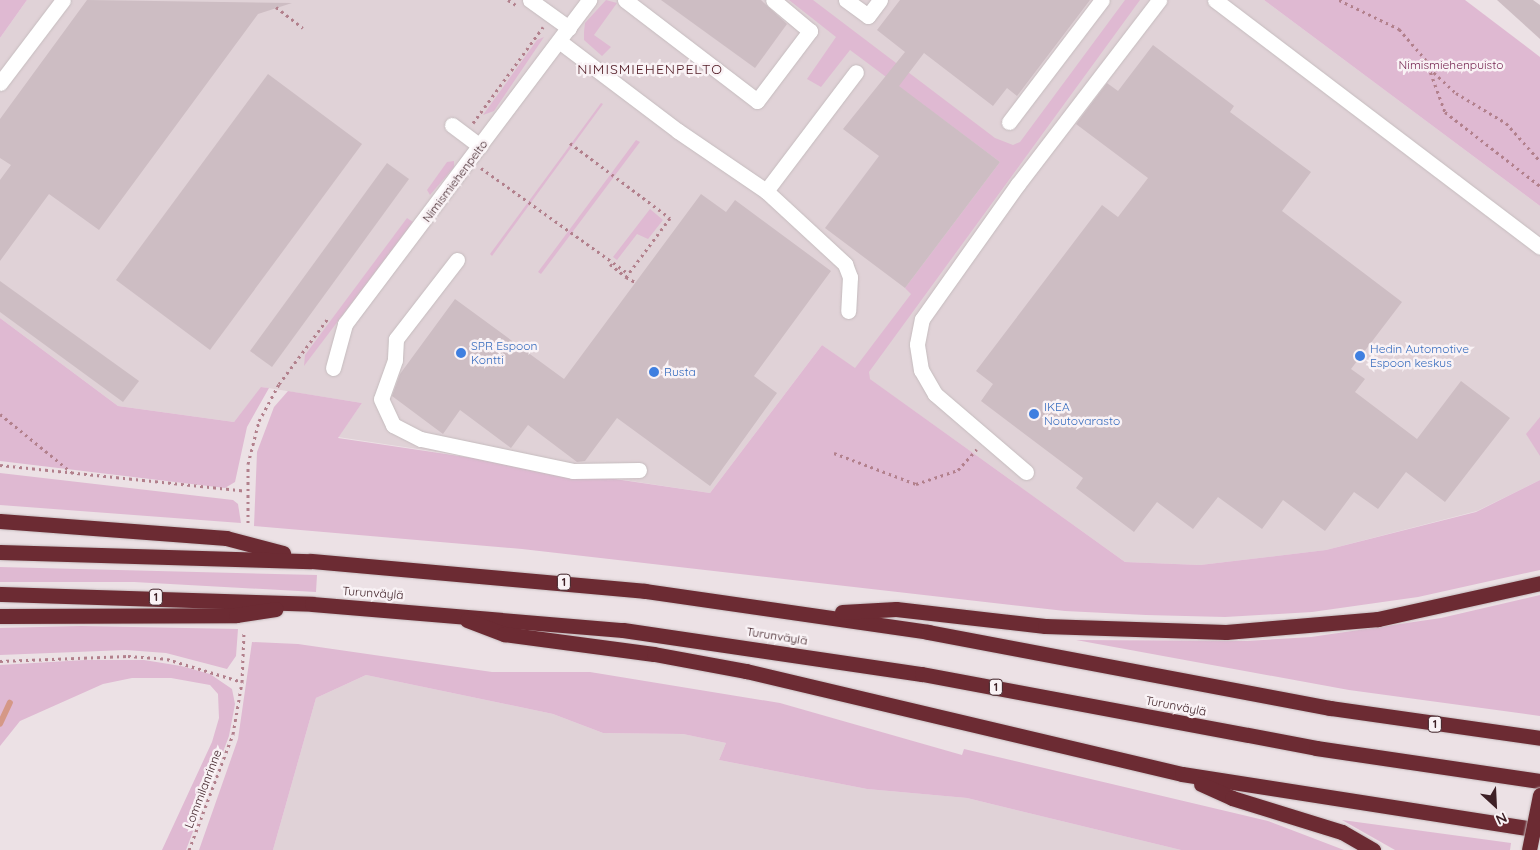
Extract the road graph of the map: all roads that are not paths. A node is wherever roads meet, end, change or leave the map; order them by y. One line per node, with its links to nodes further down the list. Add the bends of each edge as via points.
1 (63, 0): 14 (street)
2 (530, 0): 11 (street)
3 (589, 0): 11 (street, Nimismiehenpelto)
4 (773, 0): 10 (street, via 810,31 758,101)
5 (846, 0): 6 (street, via 868,16)
6 (880, 0)
7 (1102, 0): 15 (street)
8 (1158, 0): 24 (street, via 1018,184 922,319 917,344 922,370 935,394)
9 (1215, 0): 19 (street)
10 (634, 3)
11 (568, 28): 12 (street, Nimismiehenpelto)
12 (559, 41): 17 (street, Nimismiehenpelto); 18 (street, via 678,131)
13 (856, 72): 18 (street)
14 (0, 83)
15 (1009, 122)
16 (452, 125): 17 (street)
17 (480, 146): 22 (street, Nimismiehenpelto, via 424,234 345,324)
18 (766, 191): 21 (street, via 845,264 850,277)
19 (1540, 247)
20 (457, 260): 23 (street, via 396,339 395,360 381,399 393,425 421,439 573,471)
21 (848, 311)
22 (333, 368)
23 (639, 470)
24 (1026, 472)
25 (0, 521): 27 (highway, via 226,538)
26 (0, 552): 27 (highway, 1)
27 (311, 561): 32 (highway, 1, via 508,576)
28 (1540, 584): 32 (highway, via 1378,619 1226,632 1045,626 896,609)
29 (0, 594): 30 (highway, Turunväylä / 1)
30 (312, 604): 31 (highway, Turunväylä / 1); 33 (highway, via 236,615)
31 (449, 613): 35 (highway, via 504,634 654,654 746,671); 36 (highway, Turunväylä / 1, via 747,646 990,686 1316,748)
32 (816, 614): 34 (highway, 1, via 1330,708)
33 (0, 616)
34 (1540, 738)
35 (1182, 774): 38 (highway); 39 (highway, via 1232,798 1342,832)
36 (1540, 781)
37 (1540, 795): 40 (highway, bridge)
38 (1540, 830)
39 (1373, 850)
40 (1529, 850)

